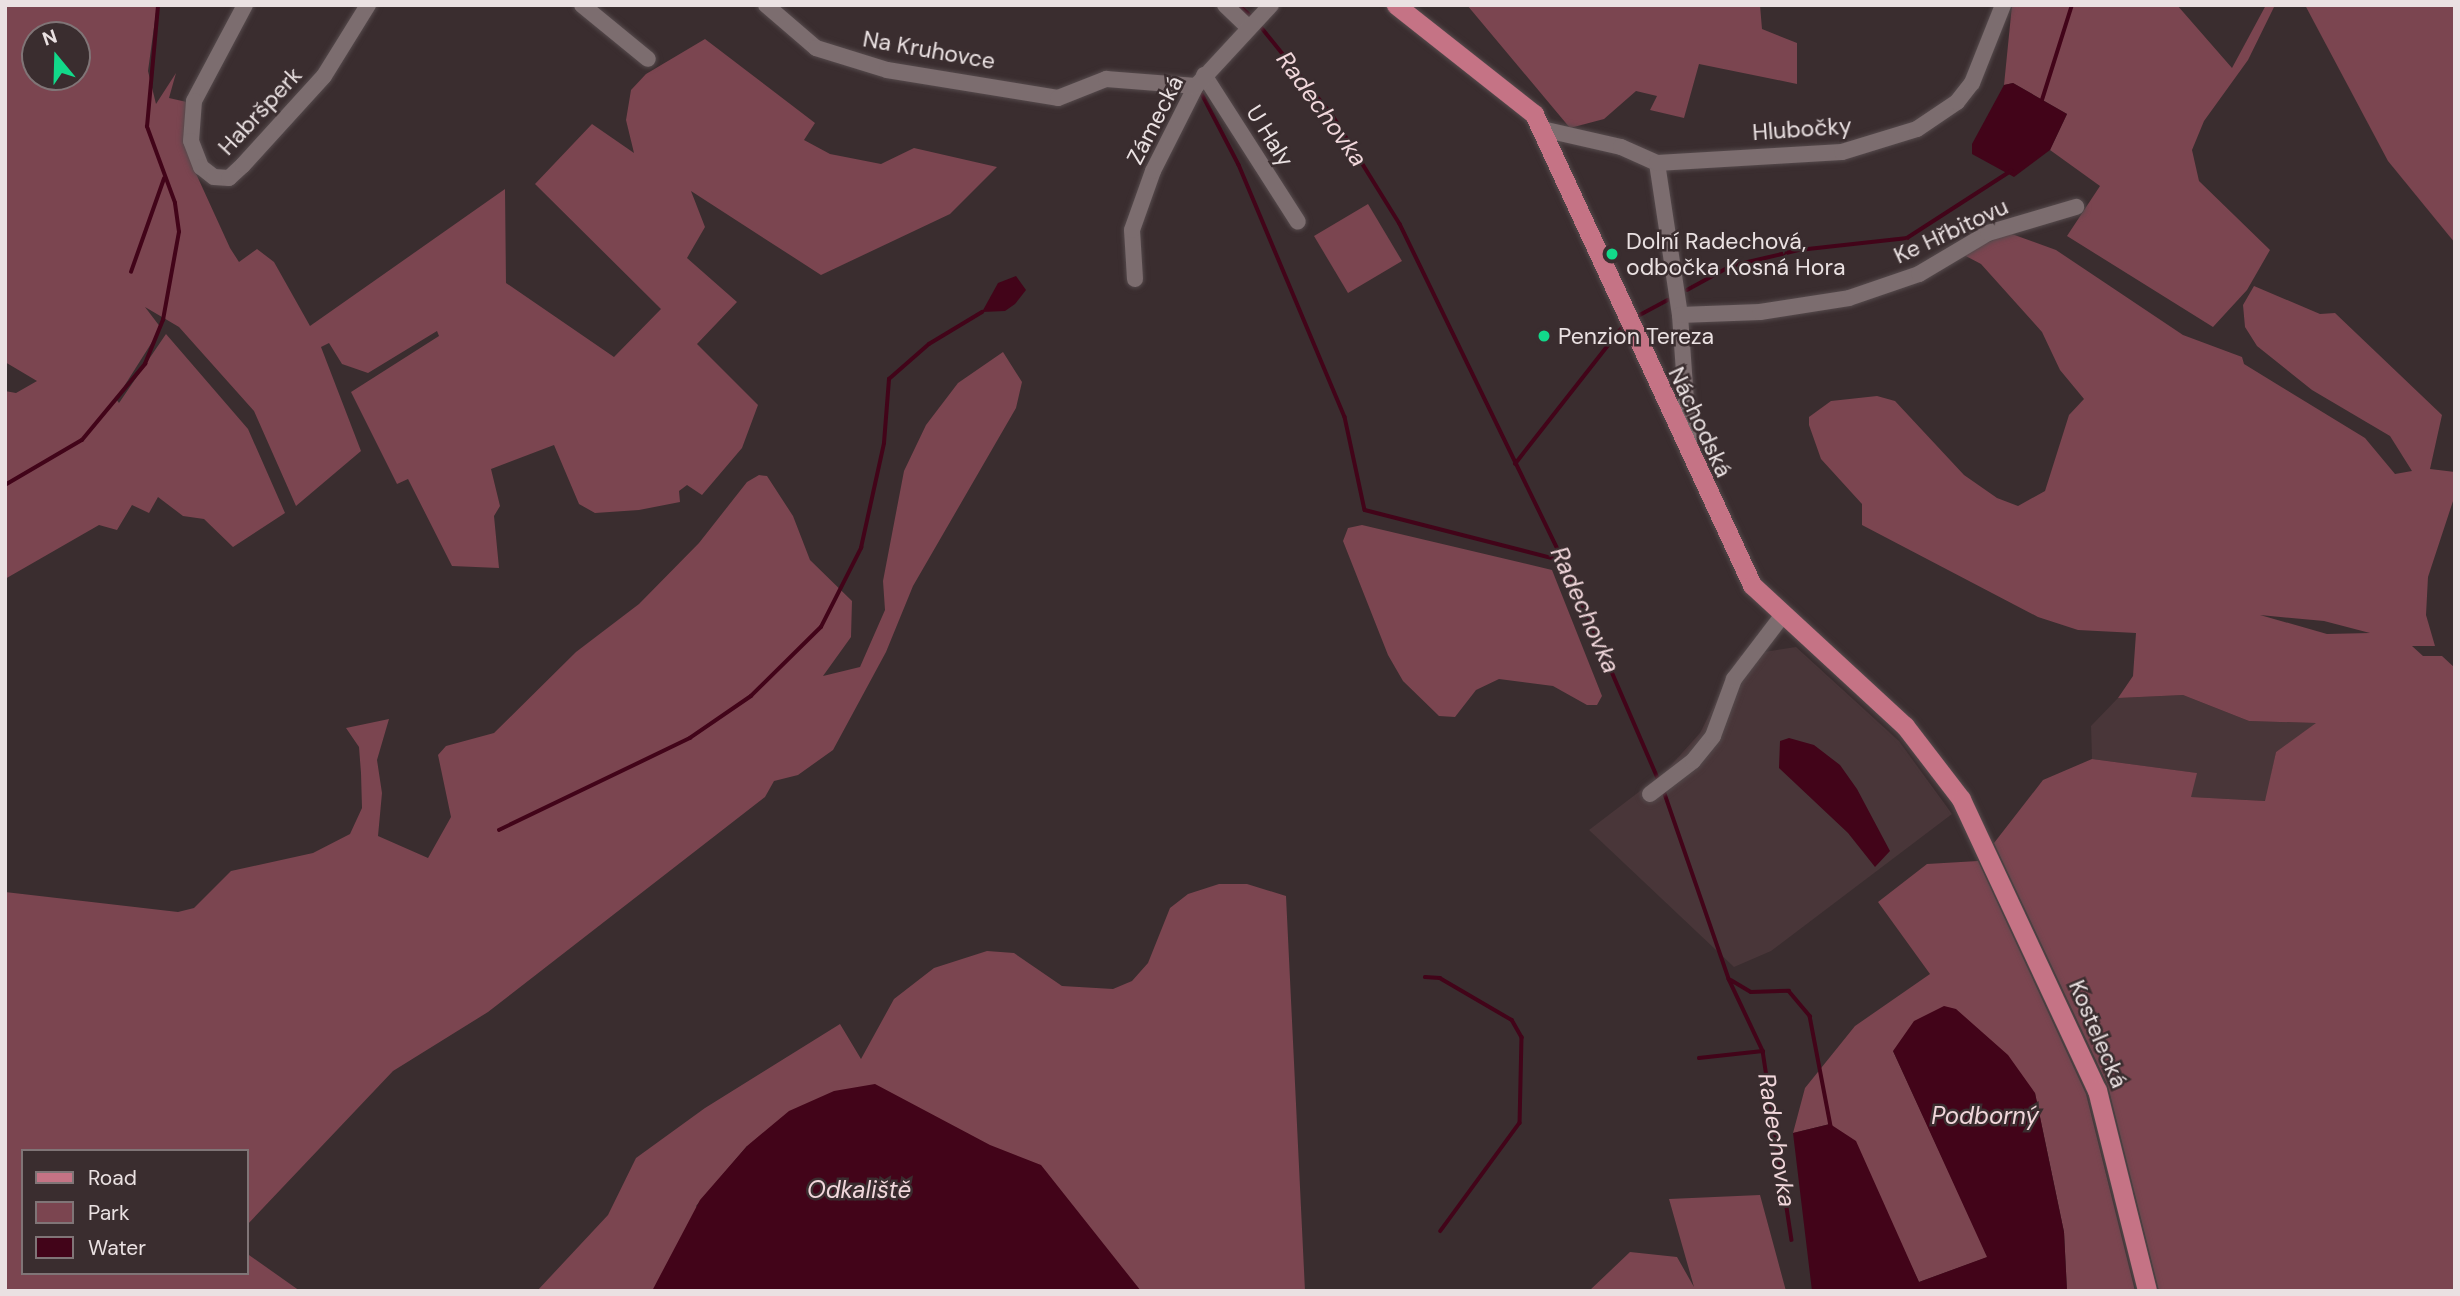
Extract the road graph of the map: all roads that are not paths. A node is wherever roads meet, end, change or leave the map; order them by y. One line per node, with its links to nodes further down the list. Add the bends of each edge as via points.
1 (246, 5): 2 (street, Habršperk, via 194,101 191,141 201,167 214,177 229,178 324,76)
2 (368, 5)
3 (582, 5): 10 (street)
4 (766, 5): 11 (street, Na Kruhovce, via 816,48 887,70 1058,98 1106,79)
5 (1225, 5): 9 (street)
6 (1271, 5): 9 (street, Zámecká)
7 (1396, 5): 12 (main road, Náchodská, via 1524,104)
8 (2003, 5): 13 (street, Hlubočky, via 1972,83 1957,102 1917,128 1842,152)
9 (1247, 26): 11 (street, Zámecká)
10 (648, 60)
11 (1200, 80): 15 (street, U Haly); 16 (street, Zámecká, via 1153,171 1132,230)
12 (1542, 129): 13 (street, via 1622,147); 18 (main road, Náchodská)
13 (1657, 163): 17 (street)
14 (2076, 207): 17 (street, Ke Hřbitovu, via 1988,233 1919,274 1849,298 1760,312)
15 (1298, 222)
16 (1135, 279)
17 (1680, 314): 18 (street)
18 (1690, 458): 19 (main road, Náchodská, via 1735,557 1752,585)
19 (1782, 616): 20 (street, via 1734,679 1713,736); 21 (main road, Náchodská, via 1905,726)
20 (1652, 792)
21 (1967, 810): 22 (main road, Kostelecká, via 2097,1090)
22 (2147, 1291)

